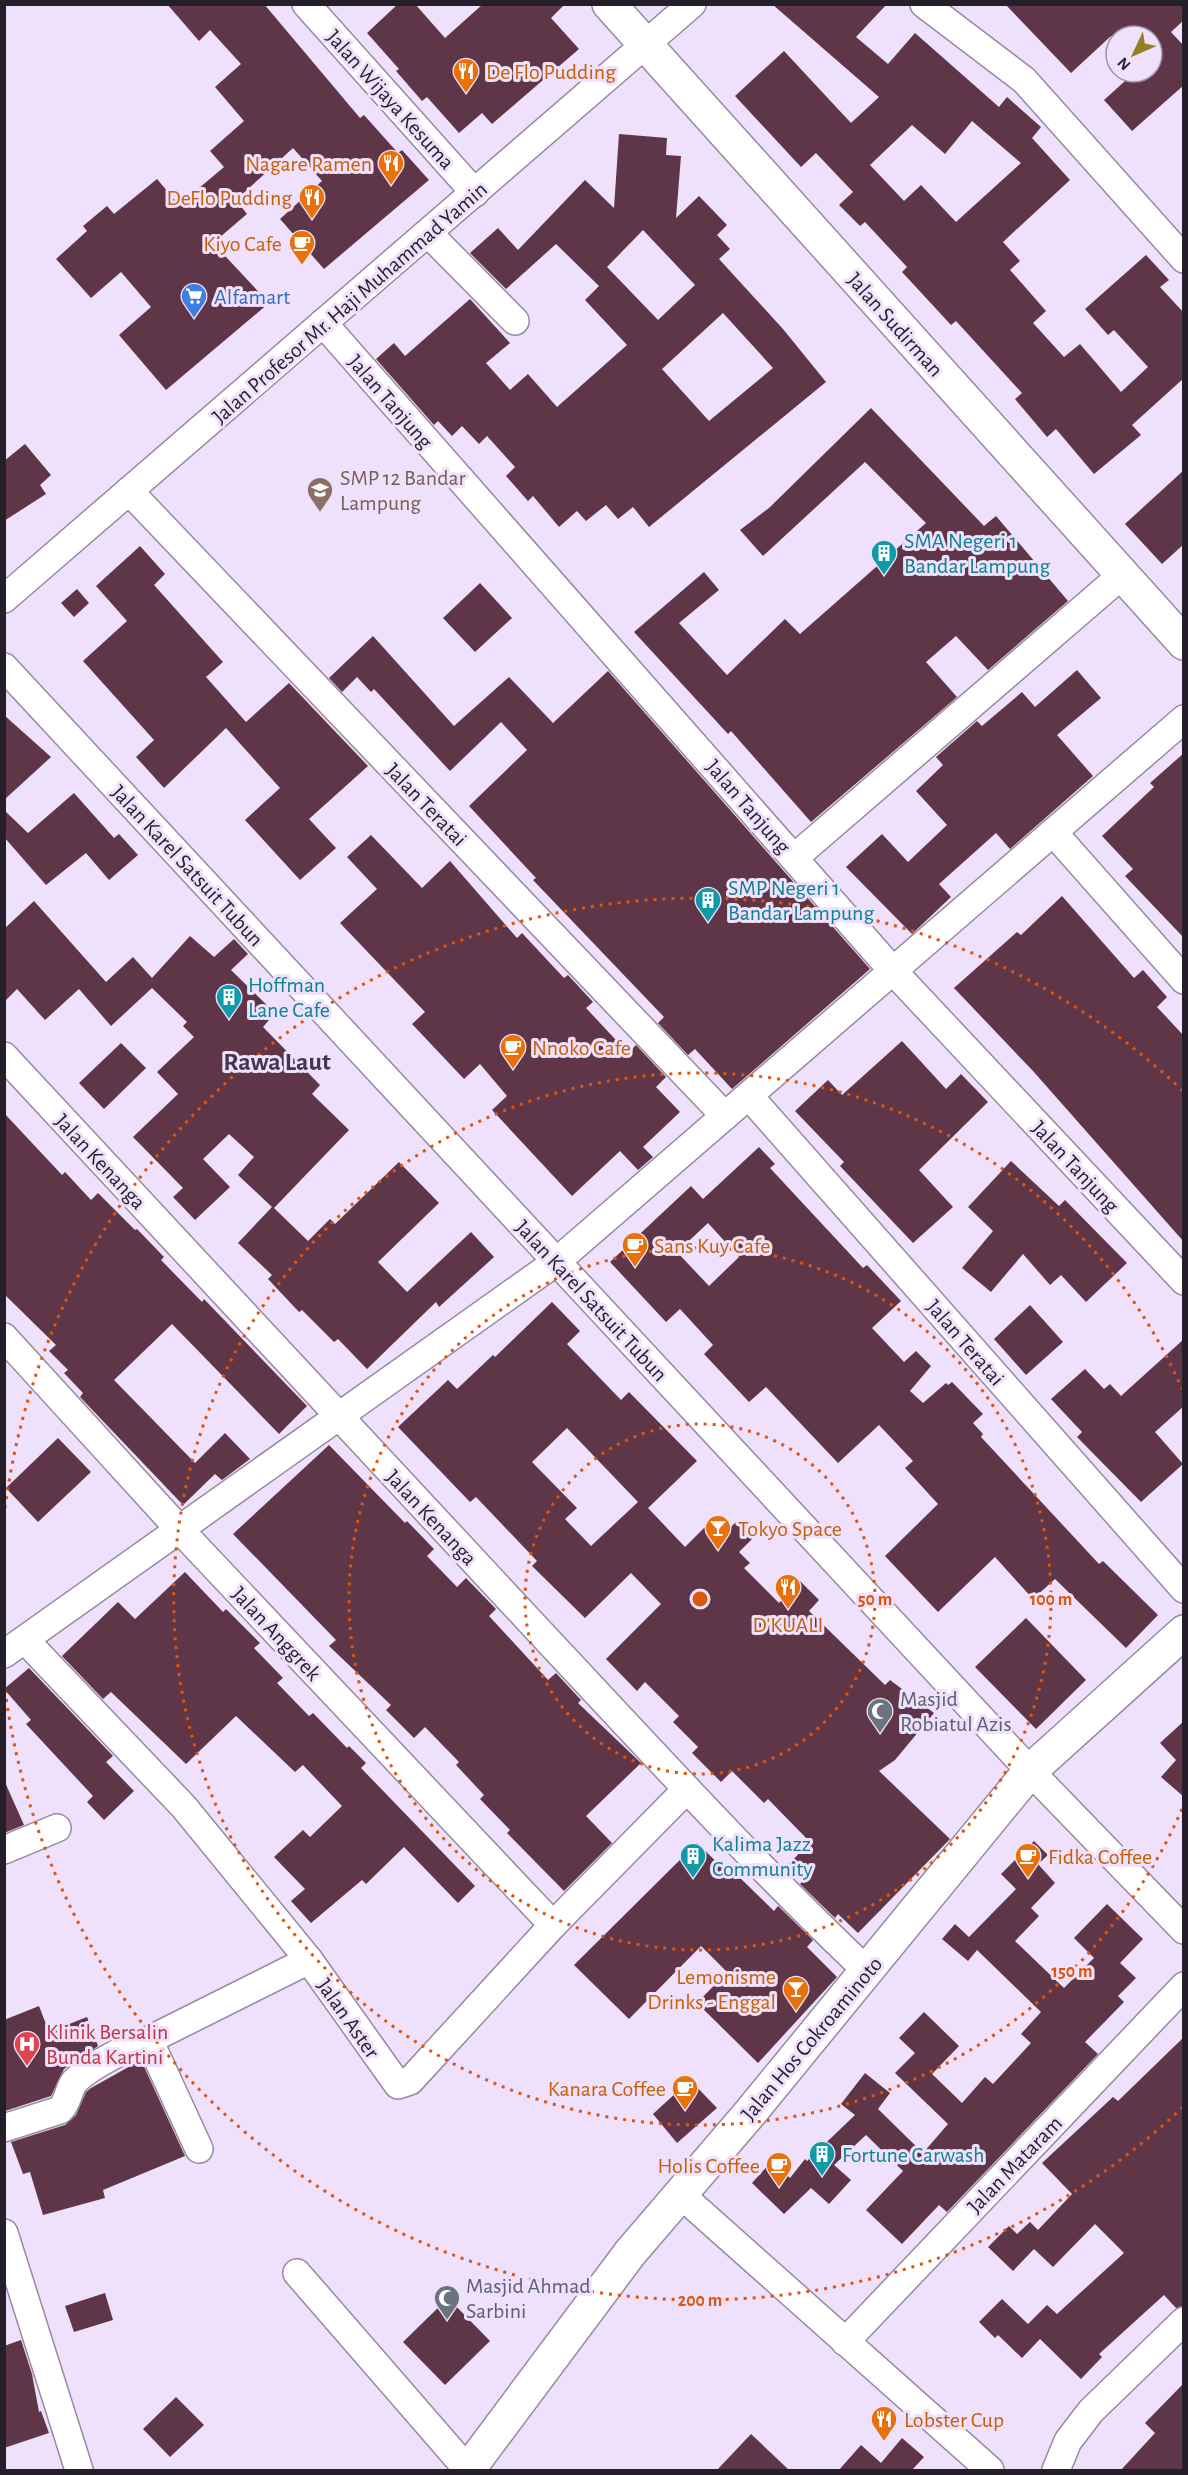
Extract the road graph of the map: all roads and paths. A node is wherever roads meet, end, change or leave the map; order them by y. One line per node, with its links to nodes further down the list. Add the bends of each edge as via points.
1 (306, 4): 6 (street, Jalan Wijaya Kesuma)
2 (609, 4): 5 (street, Jalan Sudirman)
3 (692, 4): 5 (street, Jalan Profesor Mr. Haji Muhammad Yamin)
4 (924, 4): 8 (street, via 1024,80)
5 (645, 45): 6 (street, Jalan Profesor Mr. Haji Muhammad Yamin); 12 (street, Jalan Sudirman)
6 (475, 193): 7 (street, Jalan Profesor Mr. Haji Muhammad Yamin)
7 (428, 233): 9 (street); 10 (street, Jalan Profesor Mr. Haji Muhammad Yamin)
8 (1184, 259)
9 (515, 321)
10 (323, 323): 11 (street, Jalan Profesor Mr. Haji Muhammad Yamin); 18 (street, Jalan Tanjung)
11 (129, 491): 13 (street, Jalan Profesor Mr. Haji Muhammad Yamin); 23 (street, Jalan Teratai)
12 (1122, 575): 14 (street, Jalan Sudirman); 18 (street)
13 (4, 599)
14 (1184, 643)
15 (4, 667): 24 (street, Jalan Karel Satsuit Tubun)
16 (1184, 719): 17 (street)
17 (1053, 832): 19 (street); 20 (street)
18 (794, 858): 19 (street, Jalan Tanjung)
19 (893, 970): 22 (street); 25 (street, Jalan Tanjung)
20 (1184, 980)
21 (4, 1056): 27 (street, Jalan Kenanga)
22 (749, 1095): 23 (street); 29 (street, Jalan Teratai)
23 (725, 1116): 24 (street)
24 (556, 1262): 27 (street); 32 (street, Jalan Karel Satsuit Tubun)
25 (1184, 1281)
26 (4, 1337): 28 (street, Jalan Anggrek)
27 (339, 1419): 28 (street); 33 (street, Jalan Kenanga)
28 (180, 1530): 31 (street); 36 (street, Jalan Anggrek)
29 (1184, 1589)
30 (1184, 1632): 32 (street, Jalan Hos Cokroaminoto)
31 (15, 1647): 38 (street, Jalan Aster, via 184,1807)
32 (1030, 1772): 37 (street, Jalan Karel Satsuit Tubun); 39 (street, Jalan Hos Cokroaminoto)
33 (687, 1789): 36 (street, Jalan Aster); 39 (street, Jalan Kenanga, via 804,1912)
34 (57, 1828): 35 (street)
35 (4, 1850)
36 (553, 1925): 38 (street, Jalan Aster, via 404,2085 392,2080)
37 (1184, 1930)
38 (309, 1960): 41 (street)
39 (867, 1971): 44 (street, Jalan Hos Cokroaminoto)
40 (1184, 1986): 48 (street, Jalan Mataram)
41 (149, 2040): 42 (street, via 75,2082 60,2110); 43 (street)
42 (4, 2128)
43 (199, 2149)
44 (680, 2193): 48 (street); 50 (street, Jalan Hos Cokroaminoto, via 630,2253)
45 (4, 2233): 49 (street)
46 (297, 2273): 50 (street)
47 (1184, 2321): 52 (street, via 1091,2411 1068,2441)
48 (845, 2342): 51 (street)
49 (79, 2470)
50 (468, 2470)
51 (990, 2470)
52 (1056, 2470)

